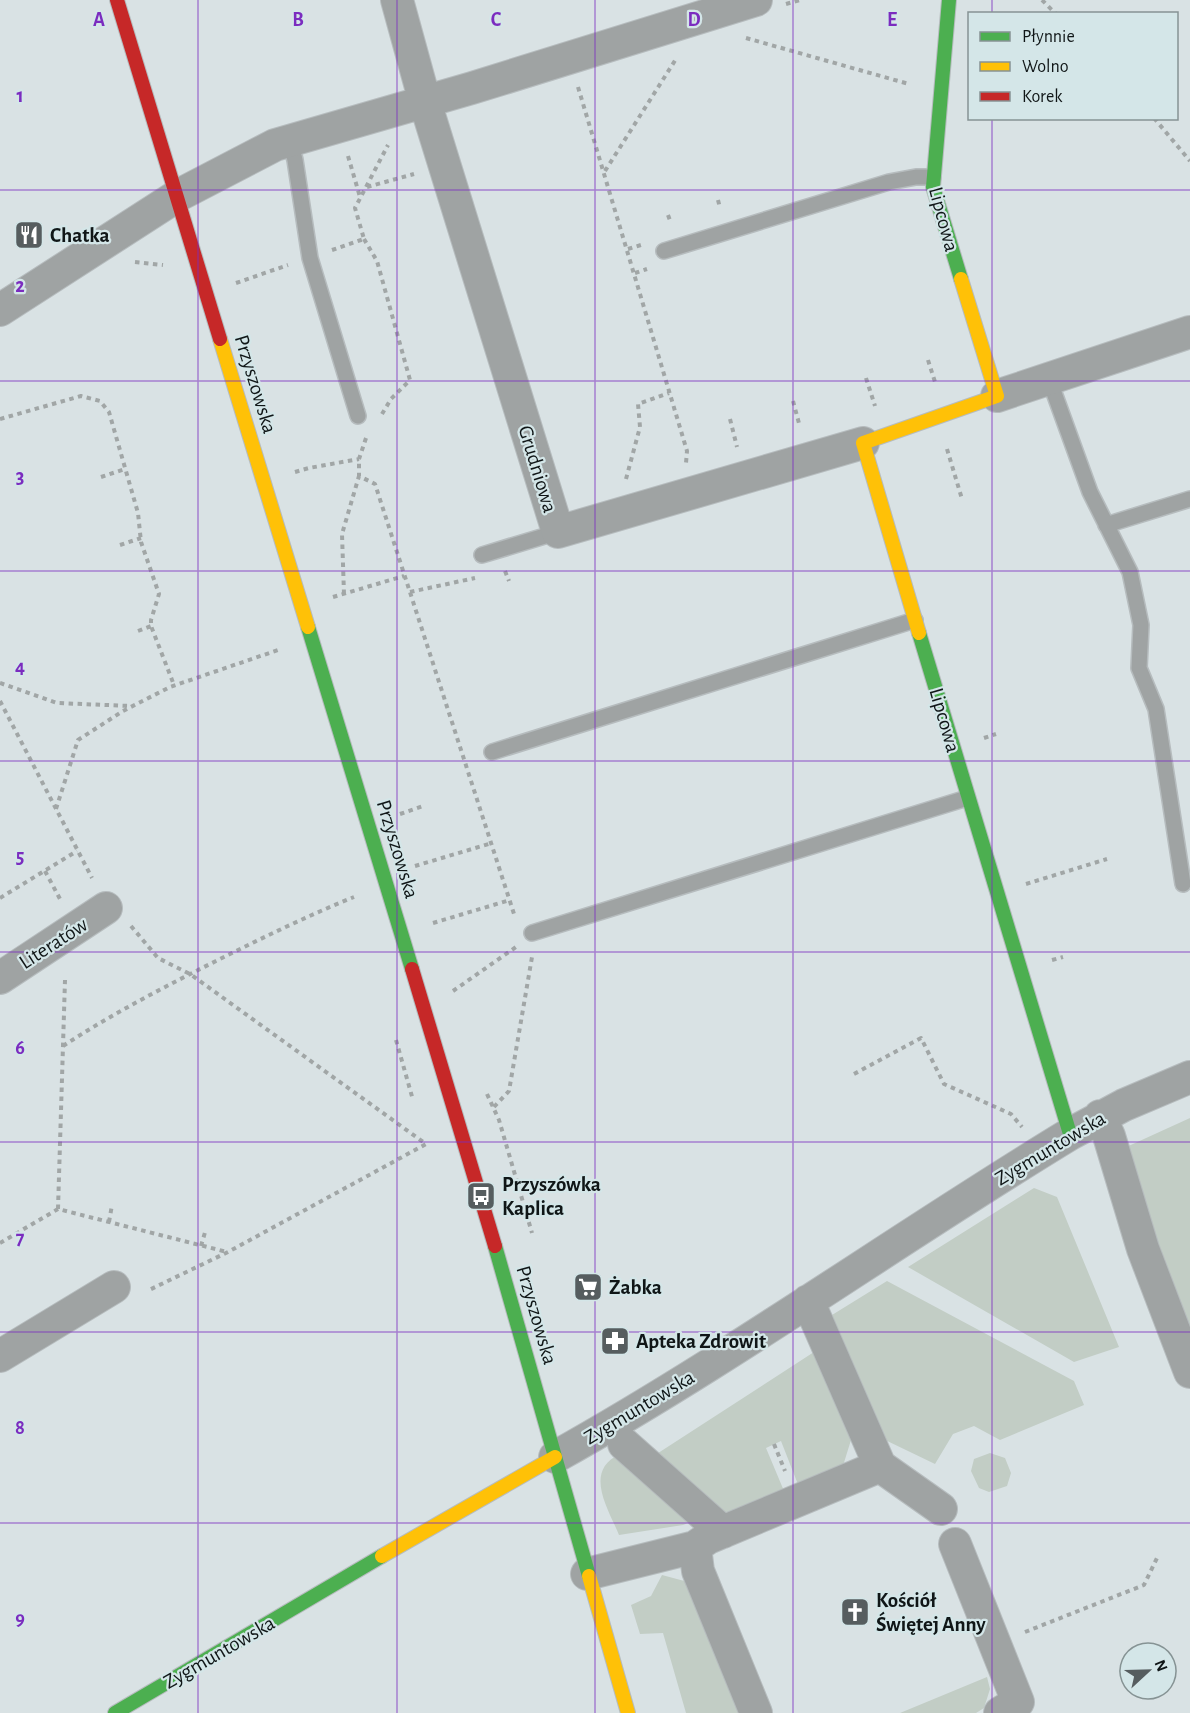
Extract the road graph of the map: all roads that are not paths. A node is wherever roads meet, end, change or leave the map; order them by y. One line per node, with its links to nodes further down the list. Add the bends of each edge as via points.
1 (117, 0): 8 (street, Przyszowska)
2 (397, 0): 5 (street, Grudniowa)
3 (756, 0): 5 (street)
4 (949, 0): 7 (street, Lipcowa)
5 (425, 102): 6 (street); 18 (street, Grudniowa)
6 (290, 140): 8 (street); 14 (lane, via 310,258)
7 (933, 177): 9 (lane, via 889,182); 13 (street, Lipcowa, via 935,197)
8 (177, 196): 10 (street); 35 (street, Przyszowska, via 481,1196)
9 (664, 251)
10 (0, 310)
11 (1190, 332): 12 (street)
12 (1049, 379): 13 (street); 17 (lane)
13 (997, 396): 15 (street)
14 (358, 416)
15 (863, 443): 18 (street, Grudniowa); 20 (street, Lipcowa)
16 (1190, 499): 17 (lane)
17 (1106, 525): 23 (lane, via 1130,572 1141,625 1139,668 1156,709)
18 (558, 532): 19 (lane)
19 (482, 555)
20 (915, 620): 21 (lane); 22 (street, Lipcowa)
21 (492, 752)
22 (967, 798): 25 (lane); 29 (street, Lipcowa)
23 (1183, 884)
24 (100, 895): 26 (street, Literatów)
25 (528, 937)
26 (0, 978)
27 (1190, 1077): 28 (street, Zygmuntowska)
28 (1100, 1116): 29 (street, Zygmuntowska); 33 (street, via 1143,1249)
29 (1070, 1134): 31 (street, Zygmuntowska)
30 (114, 1287): 32 (street)
31 (808, 1301): 35 (street, Zygmuntowska); 36 (street)
32 (0, 1356)
33 (1190, 1372)
34 (624, 1444): 38 (street)
35 (555, 1457): 41 (street, Przyszowska); 42 (street, Zygmuntowska)
36 (880, 1466): 37 (street); 38 (street)
37 (940, 1509)
38 (723, 1532): 40 (street)
39 (955, 1544): 45 (street, via 1018,1702)
40 (695, 1547): 41 (street); 44 (street, via 698,1571)
41 (587, 1574): 43 (street, Przyszowska)
42 (114, 1713)
43 (627, 1713)
44 (756, 1713)
45 (1000, 1713)

